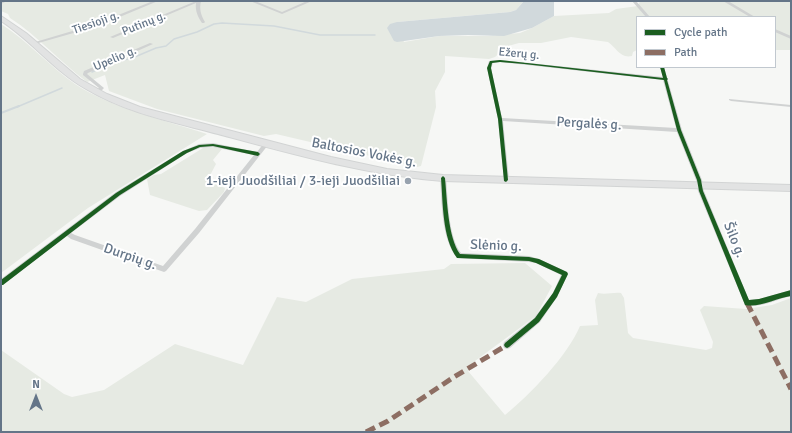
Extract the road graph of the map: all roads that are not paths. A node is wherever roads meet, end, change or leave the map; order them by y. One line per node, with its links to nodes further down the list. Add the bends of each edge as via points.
1 (5, 1): 9 (street)
2 (156, 1): 18 (street, Tiesioji g., via 97,24)
3 (199, 1): 14 (street, via 199,16); 16 (street, Putinų g.)
4 (252, 1): 8 (street)
5 (310, 1): 8 (street, via 282,13)
6 (634, 1): 10 (street)
7 (725, 1): 12 (street)
8 (258, 2)
9 (1, 3)
10 (638, 3): 11 (street)
11 (647, 16)
12 (751, 16)
13 (2, 20): 18 (main road, Baltosios Vokės g.)
14 (203, 22)
15 (776, 30): 17 (street)
16 (112, 37)
17 (791, 38)
18 (34, 43): 22 (main road, Baltosios Vokės g., via 70,75)
19 (151, 44): 22 (street, Upelio g., via 86,72 85,74 102,88)
20 (662, 68): 21 (street, Šilo g.)
21 (666, 79): 25 (street, Ežerų g., via 492,61 489,65); 26 (street, Šilo g.)
22 (97, 92): 27 (main road, Baltosios Vokės g., via 171,118)
23 (731, 100): 24 (street)
24 (791, 106)
25 (500, 119): 26 (street, Pergalės g.); 30 (street, Ežerų g.)
26 (679, 130): 31 (street, Šilo g.)
27 (266, 144): 28 (street, Durpių g.); 29 (main road, Baltosios Vokės g., via 380,172)
28 (258, 154): 33 (street, via 213,145 199,146 134,183); 33 (street, Durpių g., via 164,269)
29 (443, 178): 30 (main road, Baltosios Vokės g.); 36 (street, Slėnio g., via 447,216 454,250 459,256 529,259 564,274 555,295 537,320)
30 (506, 180): 31 (main road, Baltosios Vokės g.)
31 (700, 186): 32 (main road, Baltosios Vokės g.); 35 (street, Šilo g., via 747,303 766,301)
32 (791, 188)
33 (67, 233): 34 (street)
34 (1, 283)
35 (791, 293)
36 (508, 345)

